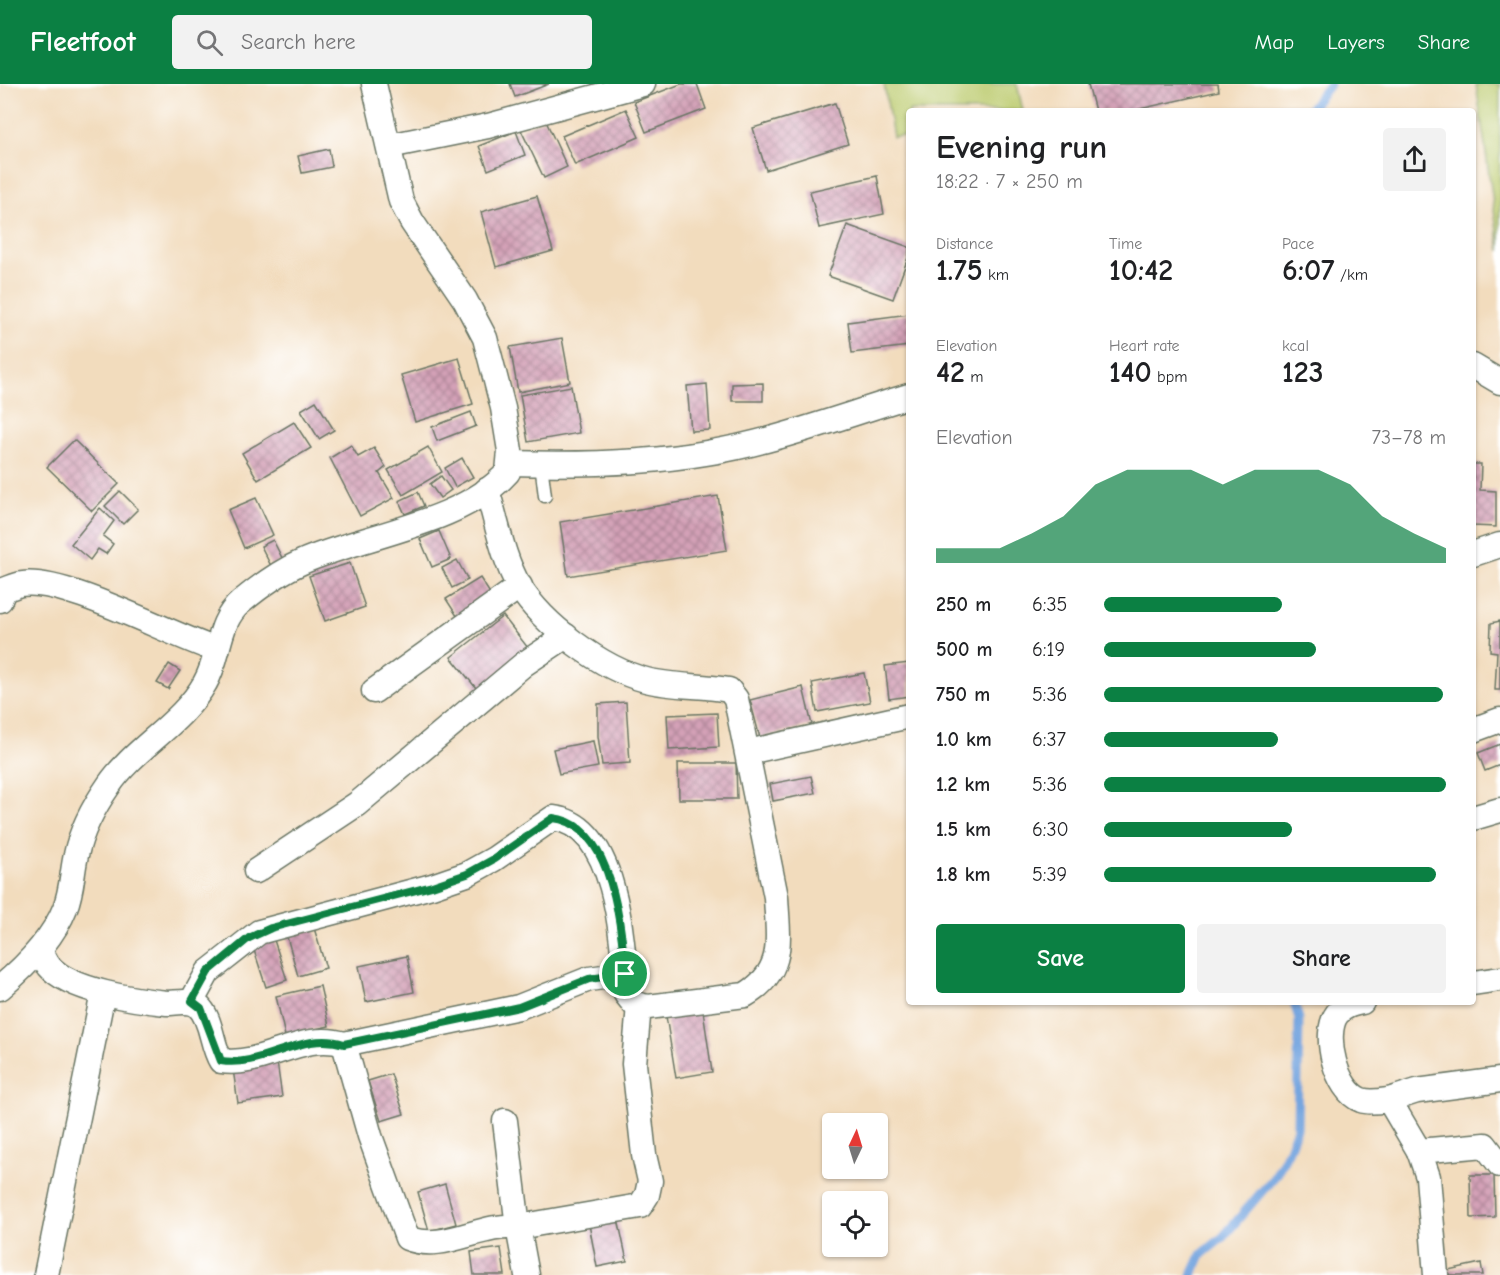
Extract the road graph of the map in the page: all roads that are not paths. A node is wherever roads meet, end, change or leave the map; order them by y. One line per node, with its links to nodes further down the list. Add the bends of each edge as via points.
1 (374, 84): 3 (street)
2 (643, 84): 3 (street, via 488,126)
3 (389, 146): 7 (street, via 401,201 485,338 503,408)
4 (1476, 368): 5 (street)
5 (1500, 382)
6 (906, 397): 8 (street, via 708,453 651,461)
7 (510, 463): 8 (street); 9 (street, via 508,472)
8 (541, 464): 10 (lane)
9 (487, 490): 13 (street, via 502,547); 16 (street, via 439,515 291,567 233,610 226,619)
10 (545, 496)
11 (1500, 545): 12 (street)
12 (1476, 553)
13 (520, 586): 15 (street, via 535,607); 17 (street)
14 (0, 600): 16 (street, via 4,590 22,584 49,586 112,606)
15 (566, 636): 21 (street, via 625,674 675,686 729,690 741,715); 24 (street, via 524,663 357,804)
16 (217, 650): 25 (street, via 206,682 193,700 110,783 98,801 77,852 65,909)
17 (374, 691)
18 (906, 717): 21 (street)
19 (1500, 720): 20 (street)
20 (1476, 729)
21 (748, 752): 32 (street, via 776,897 774,969 745,995)
22 (1500, 810): 23 (street)
23 (1476, 817)
24 (256, 872)
25 (40, 950): 29 (street); 30 (street, via 50,967 65,978)
26 (625, 974): 31 (street, via 617,903 608,873 579,828 567,819 553,818 467,874 259,932 208,972); 32 (street, via 626,994); 34 (street, via 589,979 519,1007)
27 (1500, 979): 28 (street)
28 (1476, 983)
29 (0, 988)
30 (103, 993): 31 (street, via 139,1001); 41 (street)
31 (192, 1001): 34 (street, via 201,1008 221,1061 252,1059 316,1041)
32 (639, 1005): 40 (street, via 634,1064 650,1181 647,1195 640,1206)
33 (1348, 1005): 36 (street, via 1336,1015 1330,1035 1338,1078 1360,1100)
34 (344, 1044): 40 (street, via 370,1136 407,1238 418,1243 438,1242 492,1228)
35 (1500, 1080): 36 (street, via 1417,1091)
36 (1389, 1100): 38 (street)
37 (505, 1121): 40 (street)
38 (1419, 1151): 39 (street, via 1485,1145); 43 (street, via 1428,1177)
39 (1500, 1165)
40 (518, 1227): 42 (street)
41 (46, 1275)
42 (527, 1275)
43 (1436, 1275)

